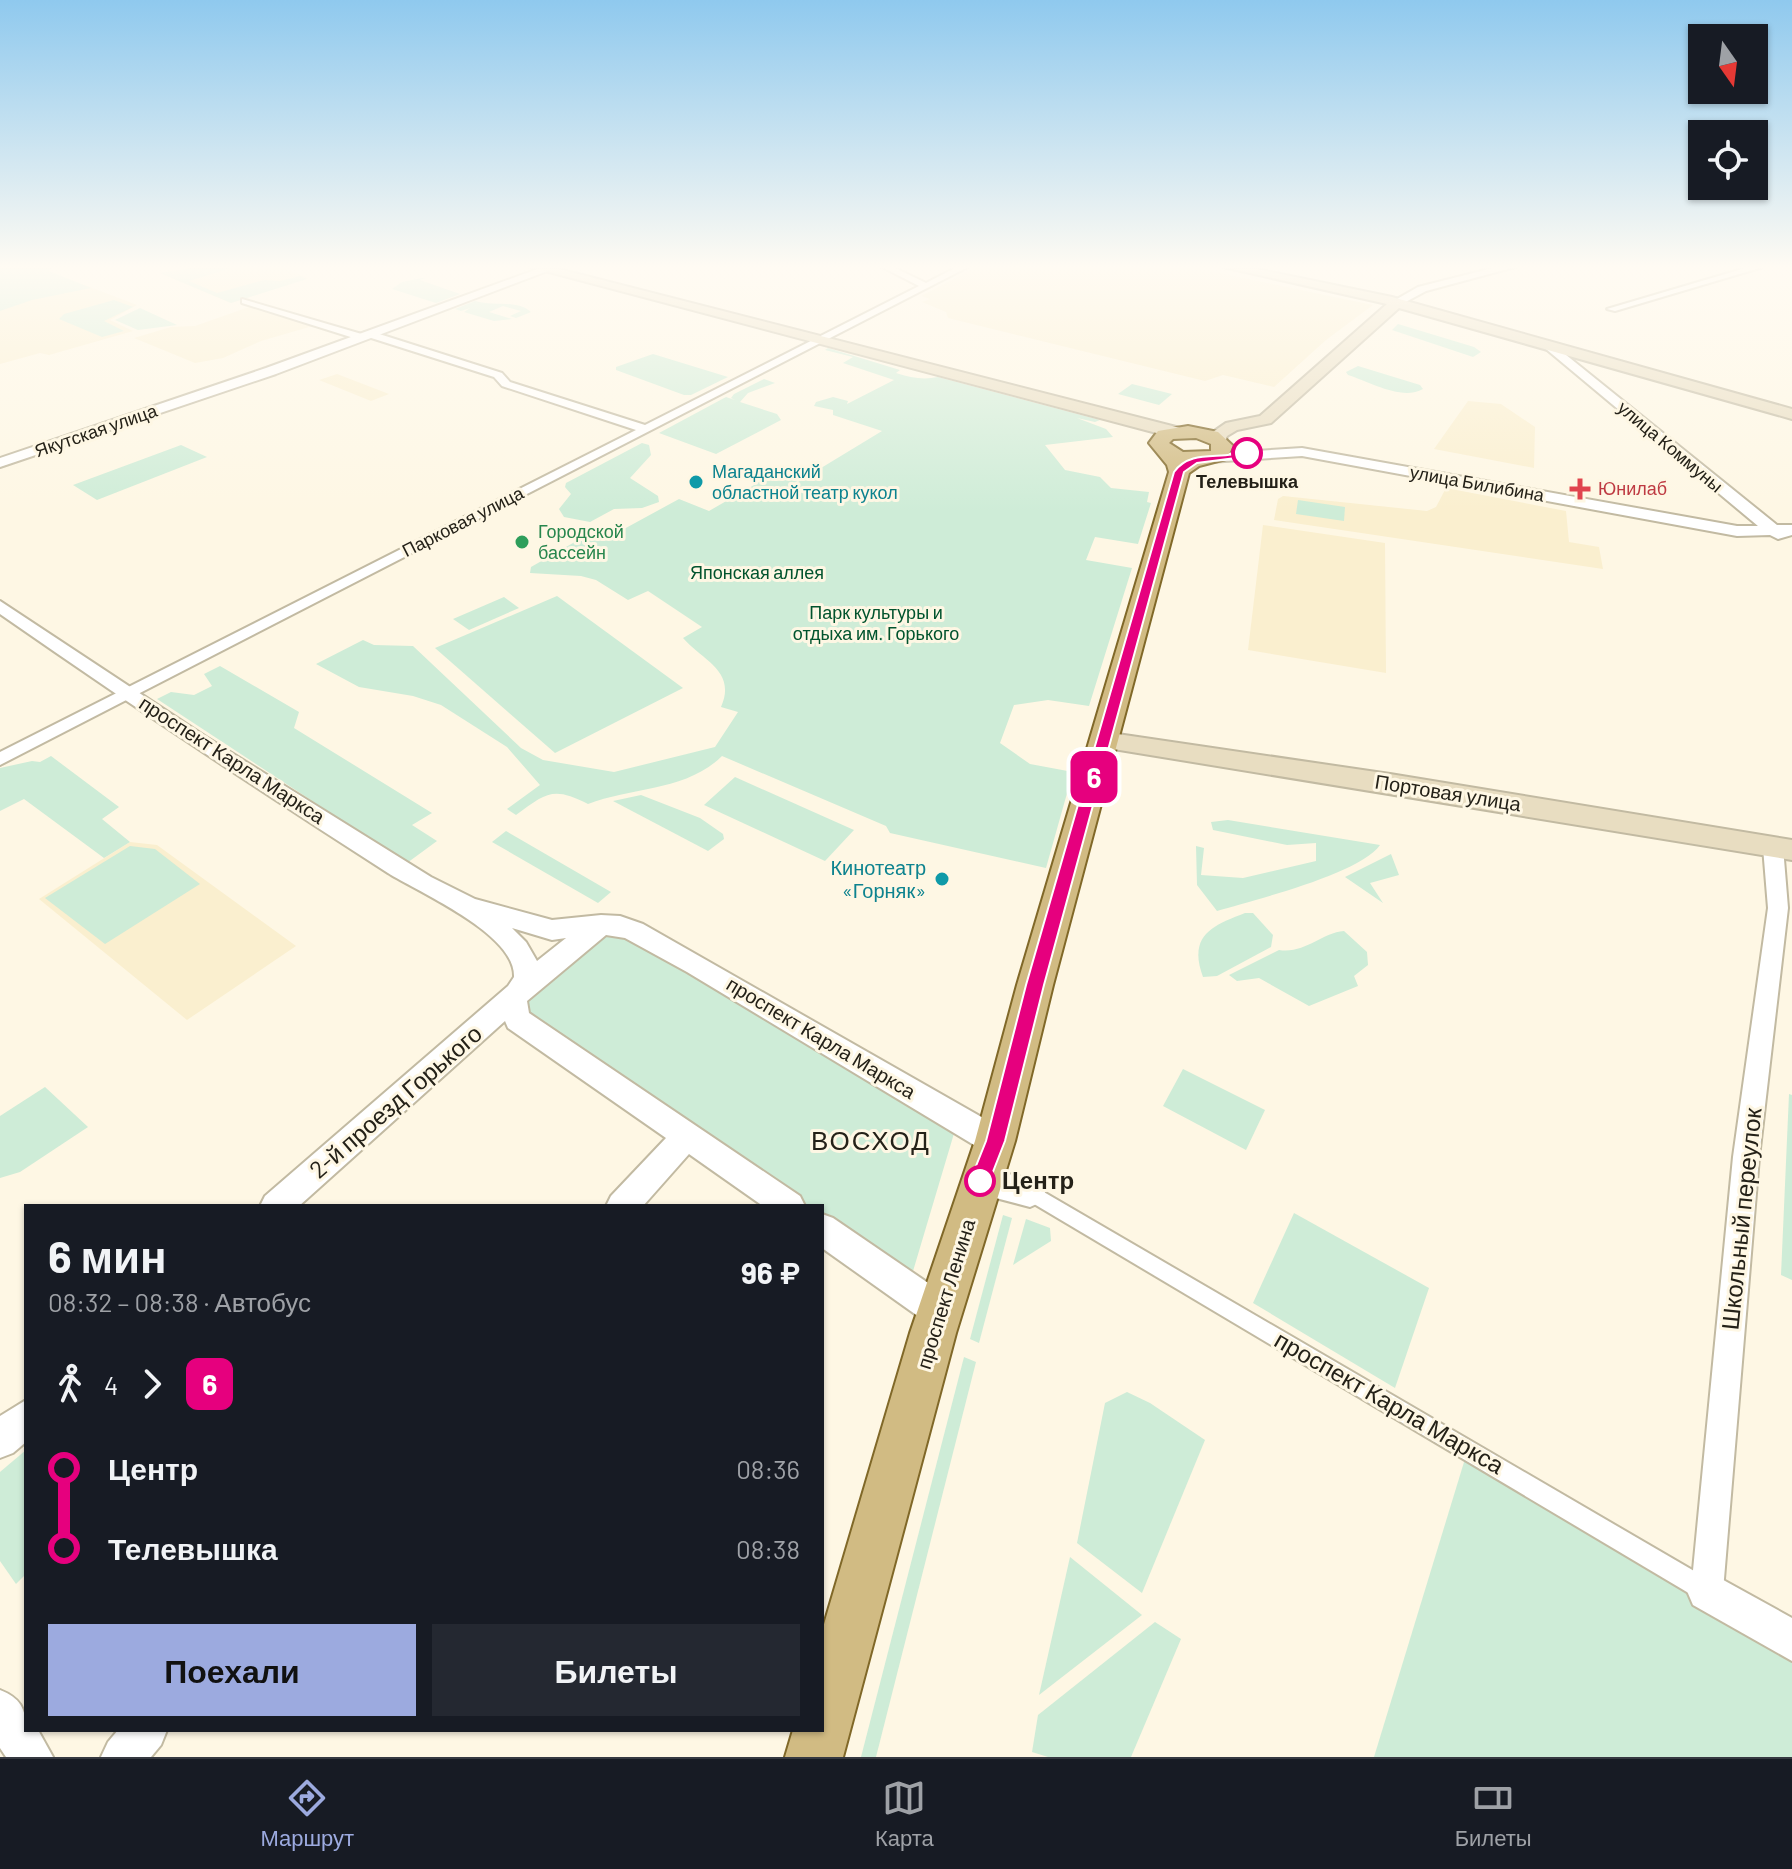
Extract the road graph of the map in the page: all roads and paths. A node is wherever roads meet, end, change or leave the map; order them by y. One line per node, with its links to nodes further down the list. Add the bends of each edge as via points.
1 (328, 349): 12 (street, Якутская улица)
2 (409, 349): 9 (street)
3 (801, 349): 9 (street, Парковая улица)
4 (848, 349): 10 (main road, via 1140,425)
5 (1345, 349): 11 (main road, via 1265,420)
6 (1554, 349): 15 (street, улица Коммуны)
7 (1561, 349): 8 (main road)
8 (1792, 414)
9 (646, 429): 18 (street, Парковая улица)
10 (1170, 440): 11 (main road); 11 (main road, via 1178,457); 13 (main road)
11 (1216, 445): 13 (main road); 15 (street, улица Билибина, via 1262,454 1308,453 1737,531)
12 (0, 463)
13 (1179, 472): 19 (main road, проспект Ленина)
14 (1792, 530): 15 (street, улица Билибина)
15 (1773, 531): 16 (street, улица Коммуны)
16 (1792, 546)
17 (0, 606): 18 (street, проспект Карла Маркса)
18 (129, 693): 20 (street, Парковая улица); 22 (street, проспект Карла Маркса, via 422,883)
19 (1104, 740): 21 (main road, Портовая улица); 26 (main road, проспект Ленина)
20 (0, 759)
21 (1783, 849): 36 (street, Школьный переулок, via 1746,1157)
22 (468, 906): 23 (street, проспект Карла Маркса, via 552,930); 24 (street, проспект Карла Маркса, via 526,960 527,976)
23 (601, 925): 24 (street); 26 (street, проспект Карла Маркса, via 634,931)
24 (514, 997): 25 (street, via 518,1020); 29 (street, 2-й проезд Горького)
25 (687, 1136): 30 (street); 31 (street)
26 (995, 1141): 27 (main road, проспект Ленина)
27 (980, 1181): 28 (street, проспект Карла Маркса); 33 (main road, проспект Ленина)
28 (1030, 1192): 36 (street, проспект Карла Маркса)
29 (278, 1204)
30 (624, 1204)
31 (786, 1204)
32 (824, 1230): 33 (street)
33 (941, 1312): 39 (main road, проспект Ленина)
34 (24, 1420): 35 (street)
35 (0, 1440)
36 (1707, 1591): 37 (street, проспект Карла Маркса)
37 (1792, 1641)
38 (0, 1711): 42 (street)
39 (824, 1722)
40 (144, 1732): 43 (street)
41 (821, 1732): 44 (main road, проспект Ленина)
42 (31, 1757)
43 (123, 1757)
44 (814, 1757)

